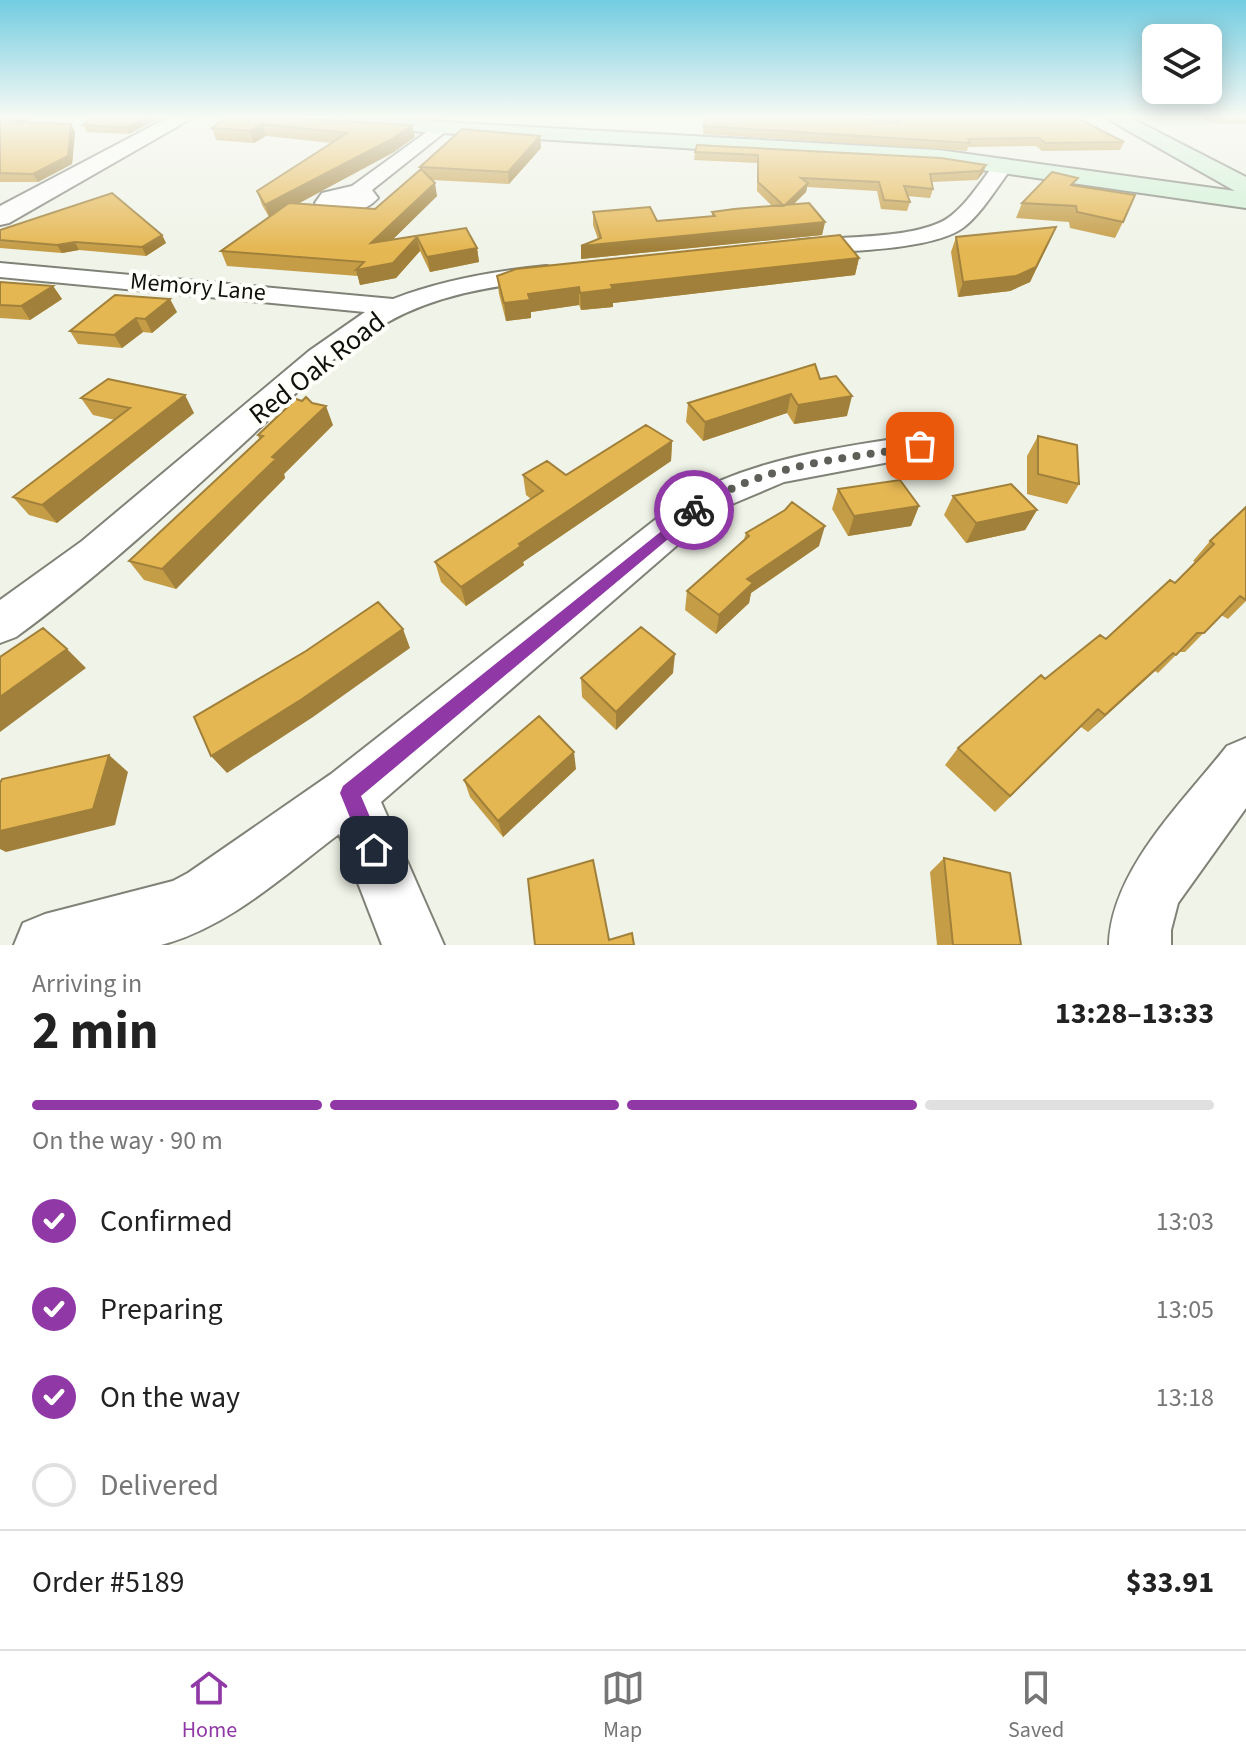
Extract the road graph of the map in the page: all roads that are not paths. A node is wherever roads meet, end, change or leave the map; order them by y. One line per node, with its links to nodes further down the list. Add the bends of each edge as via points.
1 (103, 161): 9 (street)
2 (400, 161): 7 (street)
3 (963, 161): 5 (main road)
4 (1197, 161): 6 (main road)
5 (1004, 165): 8 (main road); 10 (street, via 948,228)
6 (1246, 187)
7 (358, 191)
8 (1246, 200)
9 (0, 217)
10 (777, 250)
11 (0, 270): 13 (street, Memory Lane)
12 (571, 271): 13 (street, Red Oak Road, via 477,282)
13 (396, 307): 15 (street, Red Oak Road, via 318,360 81,567)
14 (920, 446): 17 (street, via 772,472 719,493)
15 (0, 624)
16 (1241, 783): 20 (street, via 1152,889)
17 (350, 793): 18 (street, via 182,909); 19 (street)
18 (45, 945)
19 (413, 945)
20 (1140, 945)

